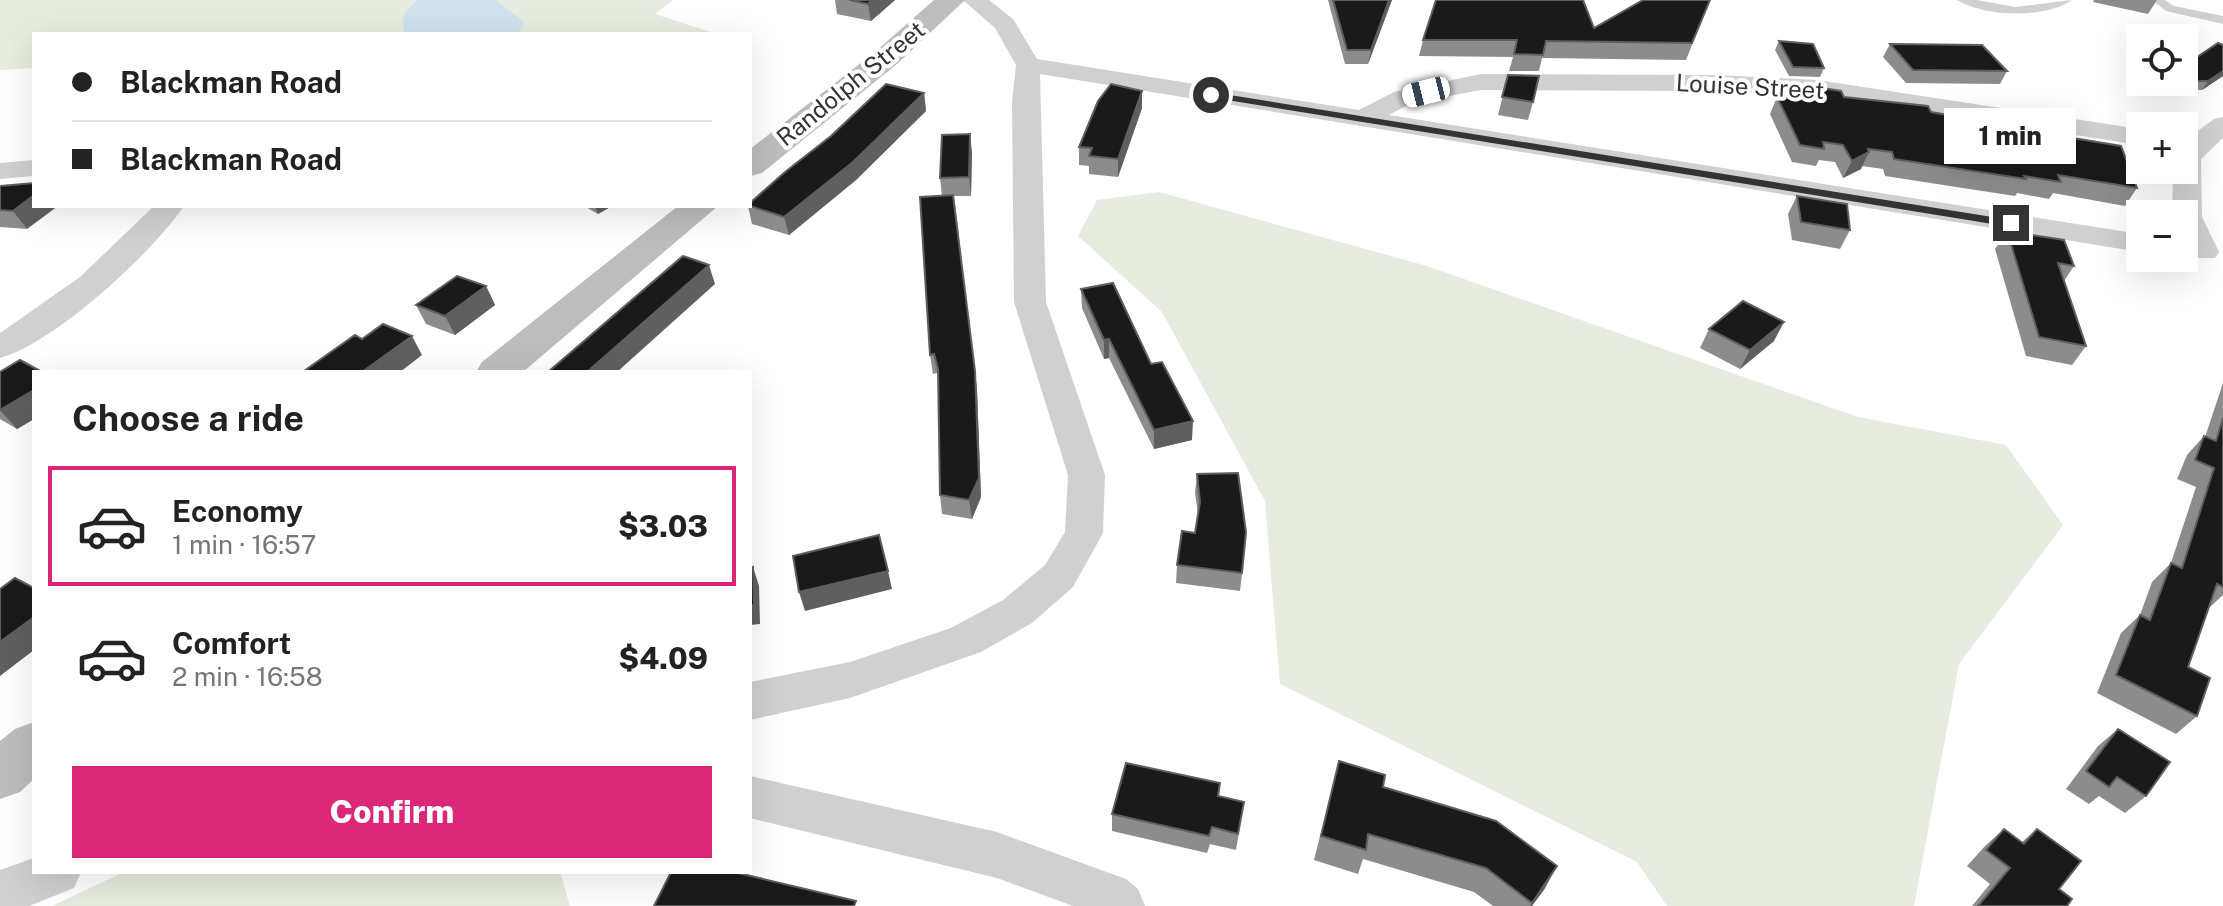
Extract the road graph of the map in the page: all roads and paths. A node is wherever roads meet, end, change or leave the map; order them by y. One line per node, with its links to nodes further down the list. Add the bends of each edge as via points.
1 (951, 0): 12 (main road, Randolph Street)
2 (975, 0): 7 (street, via 1005,24)
3 (1963, 0): 4 (lane, via 2013,12 2040,11)
4 (2066, 0)
5 (2158, 0): 6 (lane, via 2170,9)
6 (2223, 20)
7 (1028, 65): 8 (street); 22 (street, via 1030,302 1088,482 1088,512 1078,544 1051,586 998,625 934,657 856,680)
8 (1364, 118): 10 (street, Louise Street, via 1403,97 1481,82 1717,83 1817,88); 18 (street)
9 (2223, 125): 11 (street)
10 (2126, 135)
11 (2198, 140)
12 (752, 164)
13 (32, 168): 14 (street)
14 (0, 171)
15 (2187, 184): 19 (street, via 2187,217)
16 (168, 208): 20 (street, via 131,250 70,302)
17 (698, 208): 21 (main road)
18 (2126, 241)
19 (2204, 252)
20 (0, 347)
21 (499, 370)
22 (752, 701)
23 (32, 748): 24 (main road)
24 (0, 774)
25 (752, 797): 28 (street, via 997,855 1109,896)
26 (52, 874): 27 (street)
27 (0, 894)
28 (1121, 906)

